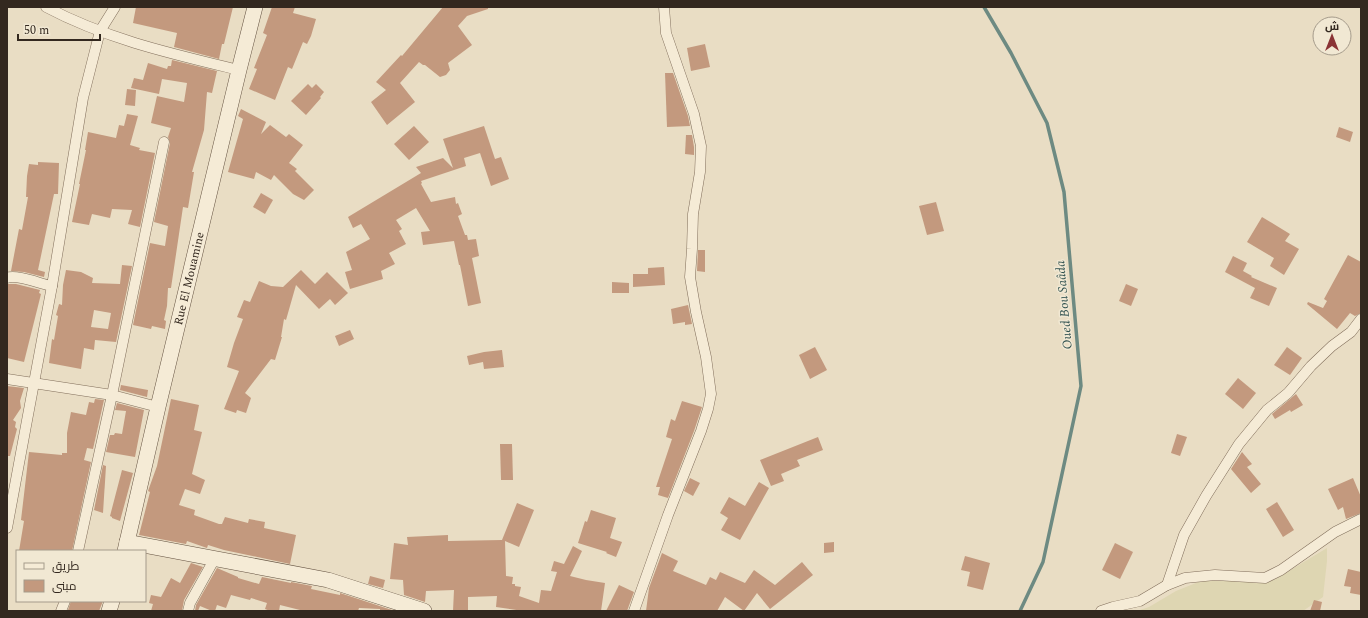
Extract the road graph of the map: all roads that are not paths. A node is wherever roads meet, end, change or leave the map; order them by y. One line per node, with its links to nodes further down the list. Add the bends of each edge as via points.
1 (46, 7): 5 (street)
2 (115, 7): 5 (street)
3 (256, 7): 6 (main road, Rue El Mouamine)
4 (664, 7): 23 (street, via 666,33 694,114 701,146 700,172 693,214 690,276 711,394 699,437)
5 (100, 31): 6 (street, via 153,49); 9 (street, via 83,98)
6 (239, 70): 14 (main road, Rue El Mouamine)
7 (164, 142): 13 (street)
8 (7, 278): 9 (street, via 9,276)
9 (52, 286): 12 (street)
10 (1361, 319): 20 (street, via 1351,332 1311,366 1288,393 1267,410 1239,444 1184,535)
11 (7, 379): 12 (street)
12 (33, 384): 13 (street); 16 (street)
13 (112, 395): 14 (street); 18 (street)
14 (158, 407): 17 (main road, Rue El Mouamine)
15 (1361, 519): 20 (street, via 1335,532 1281,570 1265,578 1215,575 1185,578)
16 (7, 528)
17 (126, 546): 19 (main road)
18 (78, 550)
19 (215, 558): 21 (street); 22 (main road, via 328,580)
20 (1167, 585): 24 (street, via 1140,601)
21 (188, 611)
22 (424, 611)
23 (634, 611)
24 (1101, 611)

